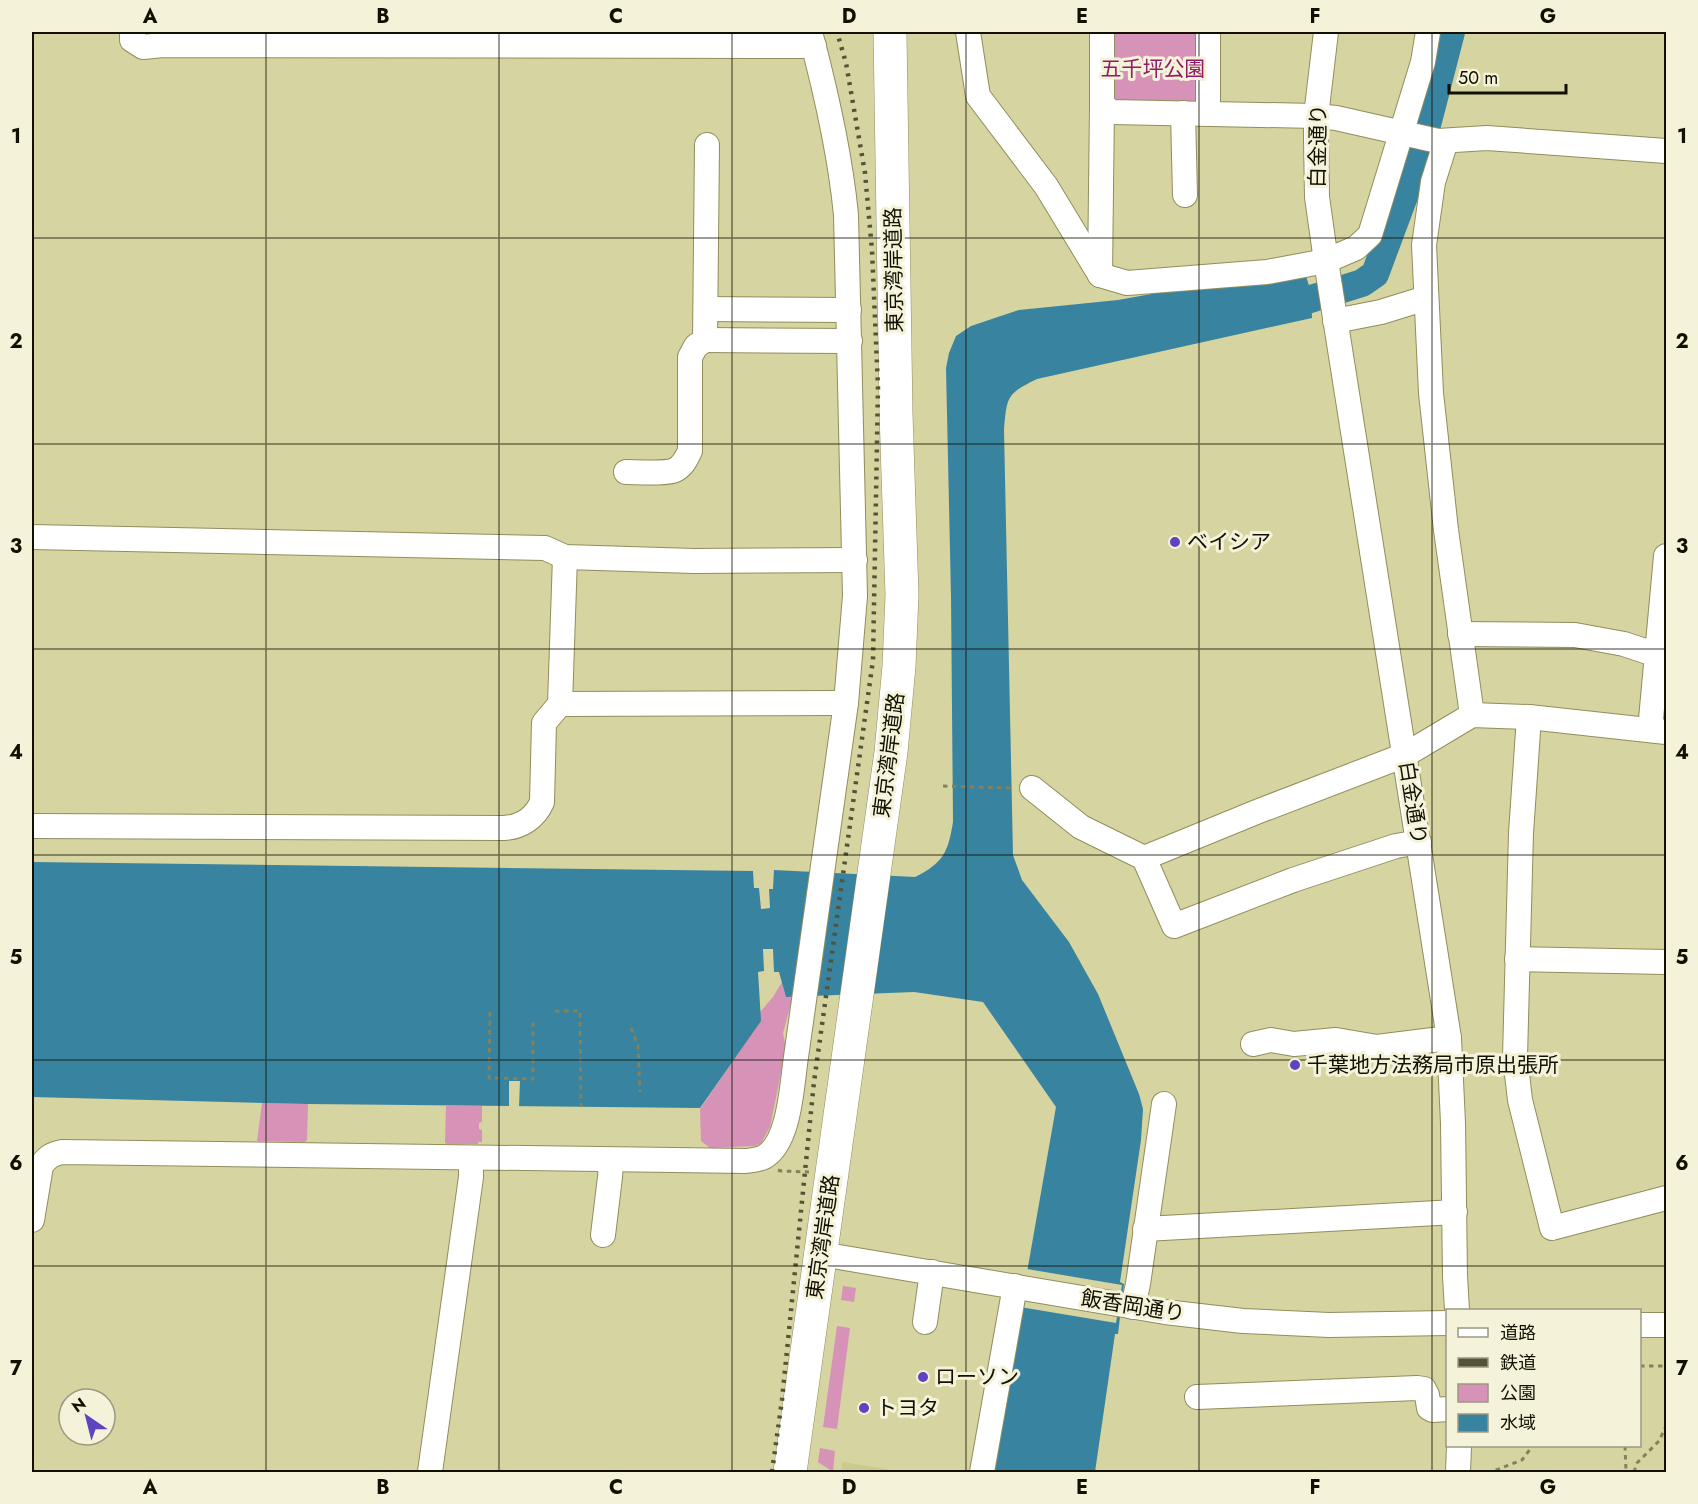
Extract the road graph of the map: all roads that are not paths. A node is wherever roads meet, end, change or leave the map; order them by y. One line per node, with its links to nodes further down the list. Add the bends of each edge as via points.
1 (132, 32): 9 (street, via 132,40 143,46)
2 (890, 32): 44 (highway, 東京湾岸道路, via 902,595)
3 (907, 32): 44 (highway, 東京湾岸道路, via 917,622 914,687)
4 (968, 32): 20 (street, via 978,96 1046,186)
5 (1102, 32): 10 (street)
6 (1208, 32): 12 (street)
7 (1326, 32): 13 (street, 白金通り)
8 (1428, 32): 14 (street)
9 (812, 39): 23 (street, via 841,167)
10 (1102, 104): 11 (street, via 1111,112); 20 (street)
11 (1183, 113): 12 (street); 18 (street)
12 (1208, 113): 13 (street)
13 (1316, 116): 14 (street); 19 (street, 白金通り, via 1317,197)
14 (1407, 134): 15 (street); 19 (street, via 1371,235 1356,248)
15 (1442, 141): 17 (street, via 1487,138); 21 (street, via 1424,245)
16 (707, 145): 22 (street)
17 (1666, 151)
18 (1185, 195)
19 (1326, 261): 20 (street, via 1267,272 1127,283); 24 (street, 白金通り)
20 (1100, 275)
21 (1426, 298): 24 (street, via 1381,312); 32 (street, via 1431,393)
22 (706, 309): 23 (street); 25 (street)
23 (849, 309): 26 (street)
24 (1334, 310): 39 (street, 白金通り)
25 (705, 340): 26 (street); 27 (street, via 690,357 690,451 685,462 670,472)
26 (850, 341): 31 (street)
27 (626, 472)
28 (32, 537): 30 (street, via 545,548)
29 (1666, 556): 33 (street)
30 (565, 557): 31 (street); 35 (street)
31 (855, 560): 34 (street, via 855,608)
32 (1460, 634): 33 (street, via 1575,635); 36 (street)
33 (1657, 655): 38 (street)
34 (846, 703): 35 (street); 51 (street, via 790,1100 777,1145 765,1156 746,1161)
35 (560, 704): 41 (street, via 544,723 542,802 531,817 514,827)
36 (1472, 715): 37 (street); 39 (street)
37 (1529, 717): 38 (street); 45 (street)
38 (1658, 731)
39 (1405, 755): 42 (street, 白金通り); 43 (street)
40 (1032, 788): 43 (street, via 1081,827)
41 (32, 826)
42 (1419, 842): 43 (street, via 1293,880 1174,926); 47 (street, 白金通り)
43 (1144, 858)
44 (882, 873): 57 (highway, 東京湾岸道路)
45 (1517, 959): 46 (street); 52 (street, via 1515,1057 1520,1100 1552,1228)
46 (1666, 962)
47 (1449, 1038): 48 (street, via 1377,1047 1336,1040 1294,1044 1271,1040); 53 (street, 白金通り)
48 (1253, 1044)
49 (1164, 1104): 55 (street)
50 (471, 1158): 51 (street); 54 (street, via 62,1152 46,1158 41,1166); 69 (street)
51 (611, 1160): 56 (street)
52 (1666, 1198)
53 (1455, 1212): 55 (street); 61 (street, 白金通り)
54 (32, 1220)
55 (1145, 1229): 60 (street, via 1138,1284)
56 (603, 1235)
57 (830, 1255): 58 (street, 飯香岡通り); 70 (highway, 東京湾岸道路); 71 (highway, 東京湾岸道路)
58 (932, 1272): 59 (street, 飯香岡通り); 62 (street)
59 (1019, 1287): 60 (street, 飯香岡通り); 72 (street)
60 (1126, 1306): 63 (street, 飯香岡通り, via 1243,1321)
61 (1457, 1309)
62 (925, 1322)
63 (1446, 1323)
64 (1641, 1325): 65 (street)
65 (1666, 1325)
66 (1197, 1397): 67 (street, via 1417,1388 1424,1389 1432,1410)
67 (1446, 1409)
68 (1459, 1447): 73 (street)
69 (430, 1473)
70 (790, 1473)
71 (807, 1473)
72 (982, 1473)
73 (1458, 1473)

